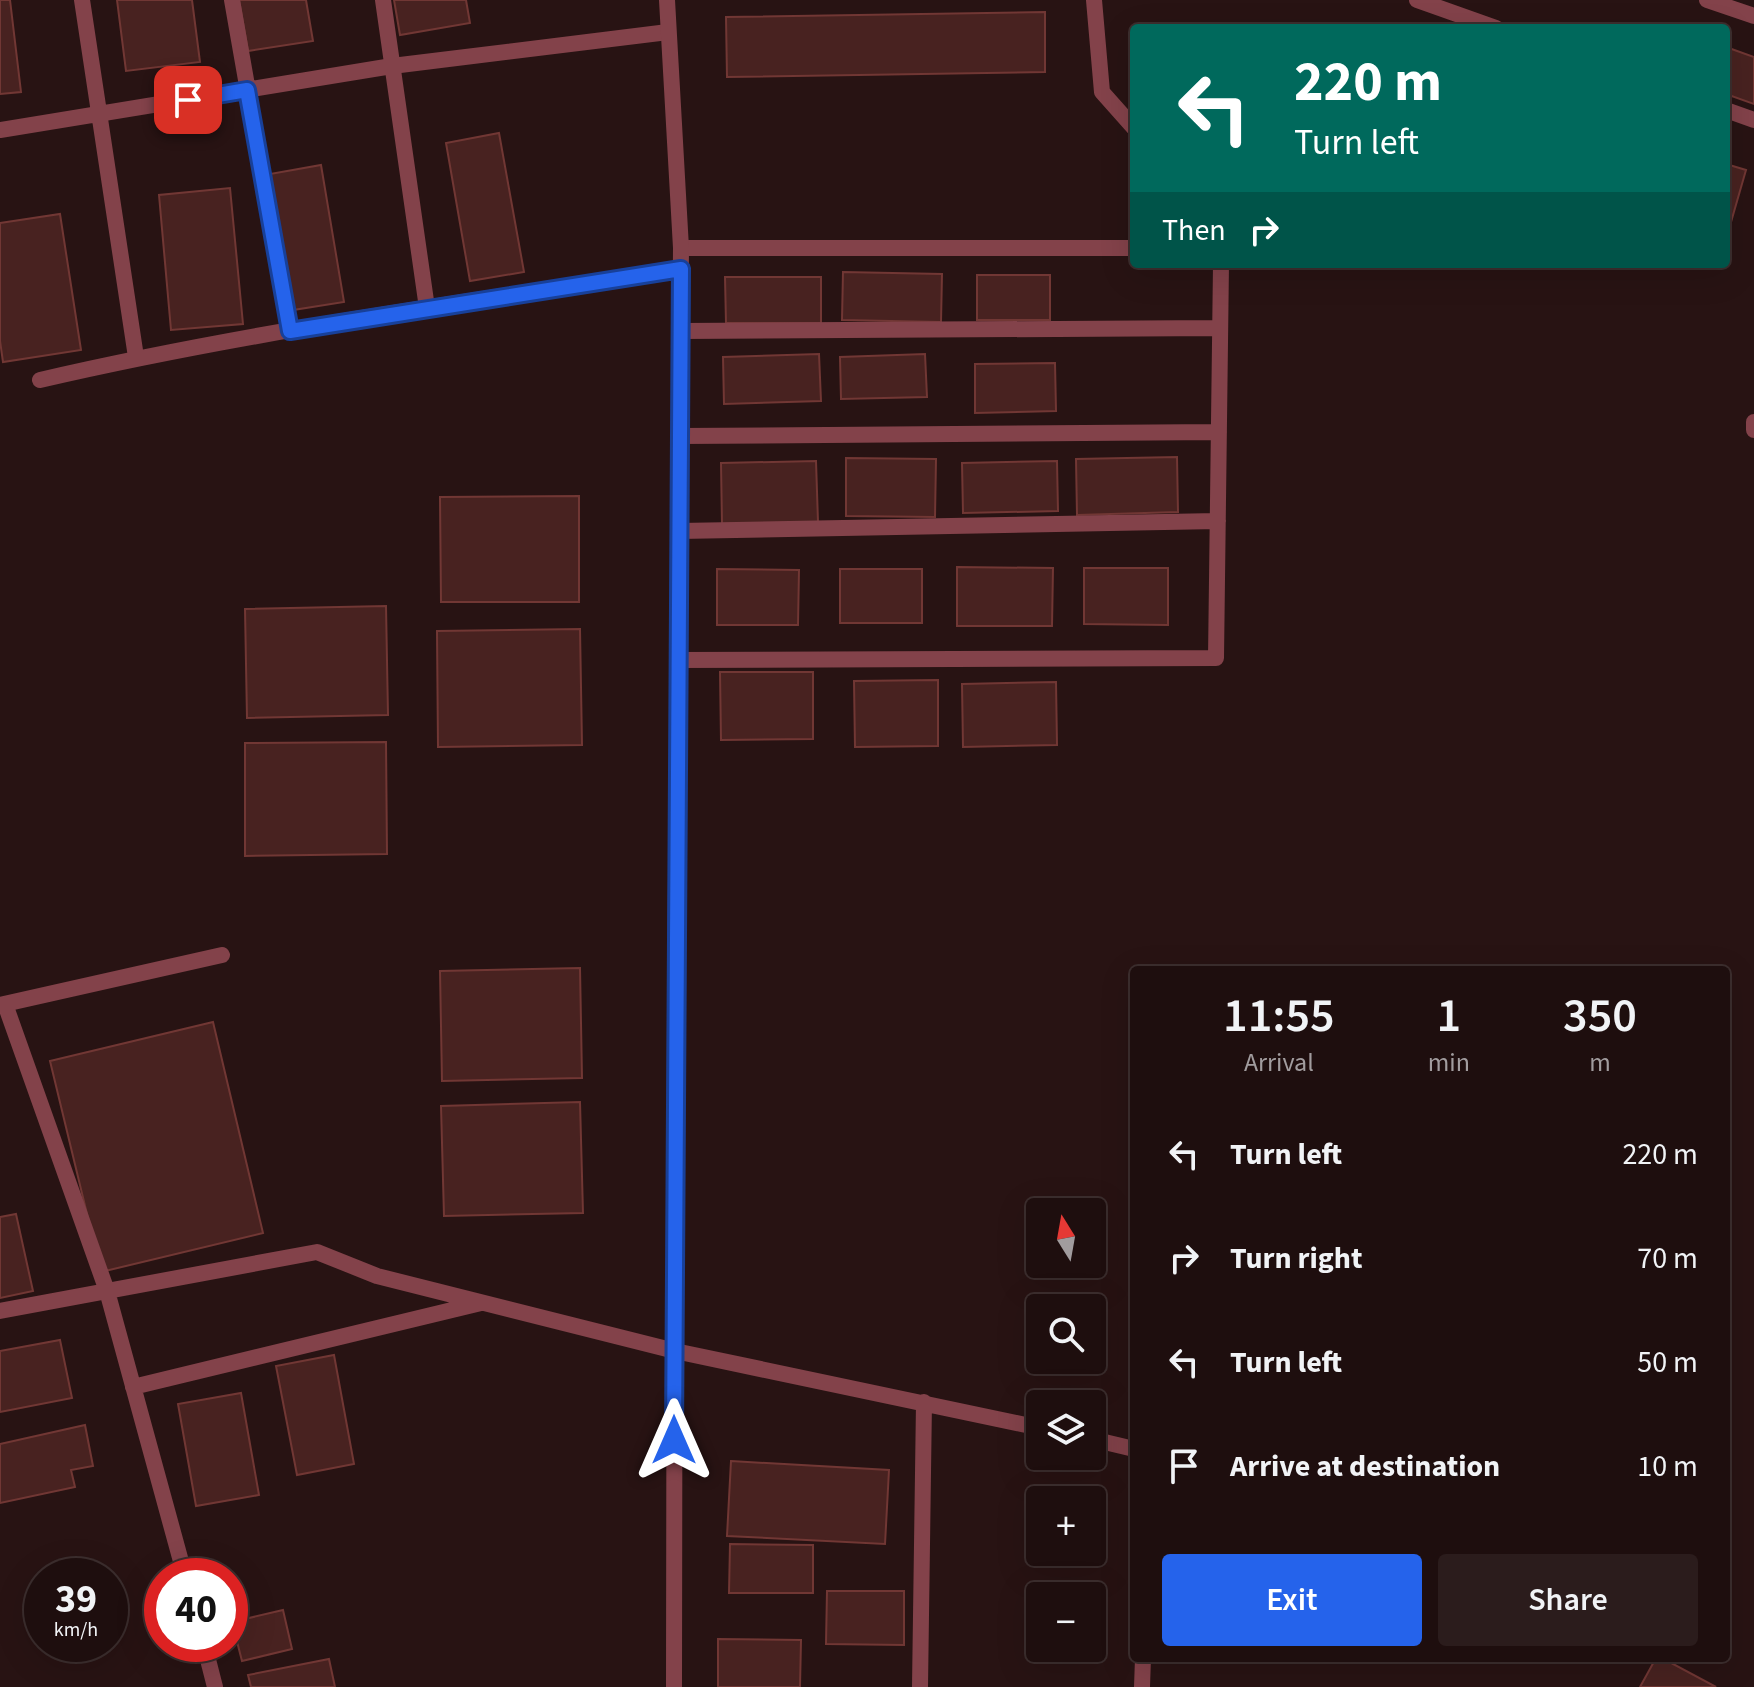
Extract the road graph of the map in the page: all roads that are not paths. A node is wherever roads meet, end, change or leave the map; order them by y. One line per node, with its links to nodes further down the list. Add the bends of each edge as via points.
1 (82, 0): 14 (street)
2 (232, 0): 12 (street)
3 (383, 0): 11 (street)
4 (667, 0): 10 (street)
5 (1094, 0): 16 (street, via 1102,92)
6 (1417, 0): 9 (street)
7 (1707, 0): 8 (street)
8 (1754, 16)
9 (1485, 24)
10 (668, 32): 11 (street); 18 (street)
11 (392, 66): 12 (street); 22 (street)
12 (247, 90): 14 (street); 24 (street)
13 (1730, 111): 15 (street)
14 (99, 114): 17 (street); 26 (street)
15 (1754, 120)
16 (1130, 124)
17 (0, 130)
18 (681, 248): 19 (street); 21 (street)
19 (1130, 248)
20 (1221, 268): 23 (street)
21 (681, 269): 22 (street); 25 (street)
22 (427, 308): 24 (street)
23 (1220, 328): 25 (street); 30 (street)
24 (290, 331): 26 (street)
25 (681, 331): 31 (street)
26 (136, 357): 27 (street)
27 (40, 380)
28 (1754, 422): 29 (street)
29 (1754, 430)
30 (1219, 432): 31 (street); 32 (street)
31 (680, 436): 33 (street)
32 (1218, 521): 33 (street); 34 (street, via 1216,658)
33 (679, 531): 34 (street)
34 (678, 660): 40 (street)
35 (222, 955): 36 (street)
36 (2, 1004): 37 (street)
37 (107, 1291): 38 (street, via 317,1252 377,1276); 39 (street); 41 (street)
38 (484, 1303): 40 (street); 41 (street)
39 (0, 1311)
40 (675, 1351): 42 (street); 50 (street)
41 (133, 1387): 46 (street)
42 (924, 1402): 43 (street); 51 (street)
43 (1026, 1425)
44 (1106, 1442): 45 (street)
45 (1130, 1448)
46 (180, 1558)
47 (209, 1662): 49 (street)
48 (1143, 1662): 52 (street)
49 (215, 1687)
50 (674, 1687)
51 (920, 1687)
52 (1142, 1687)

